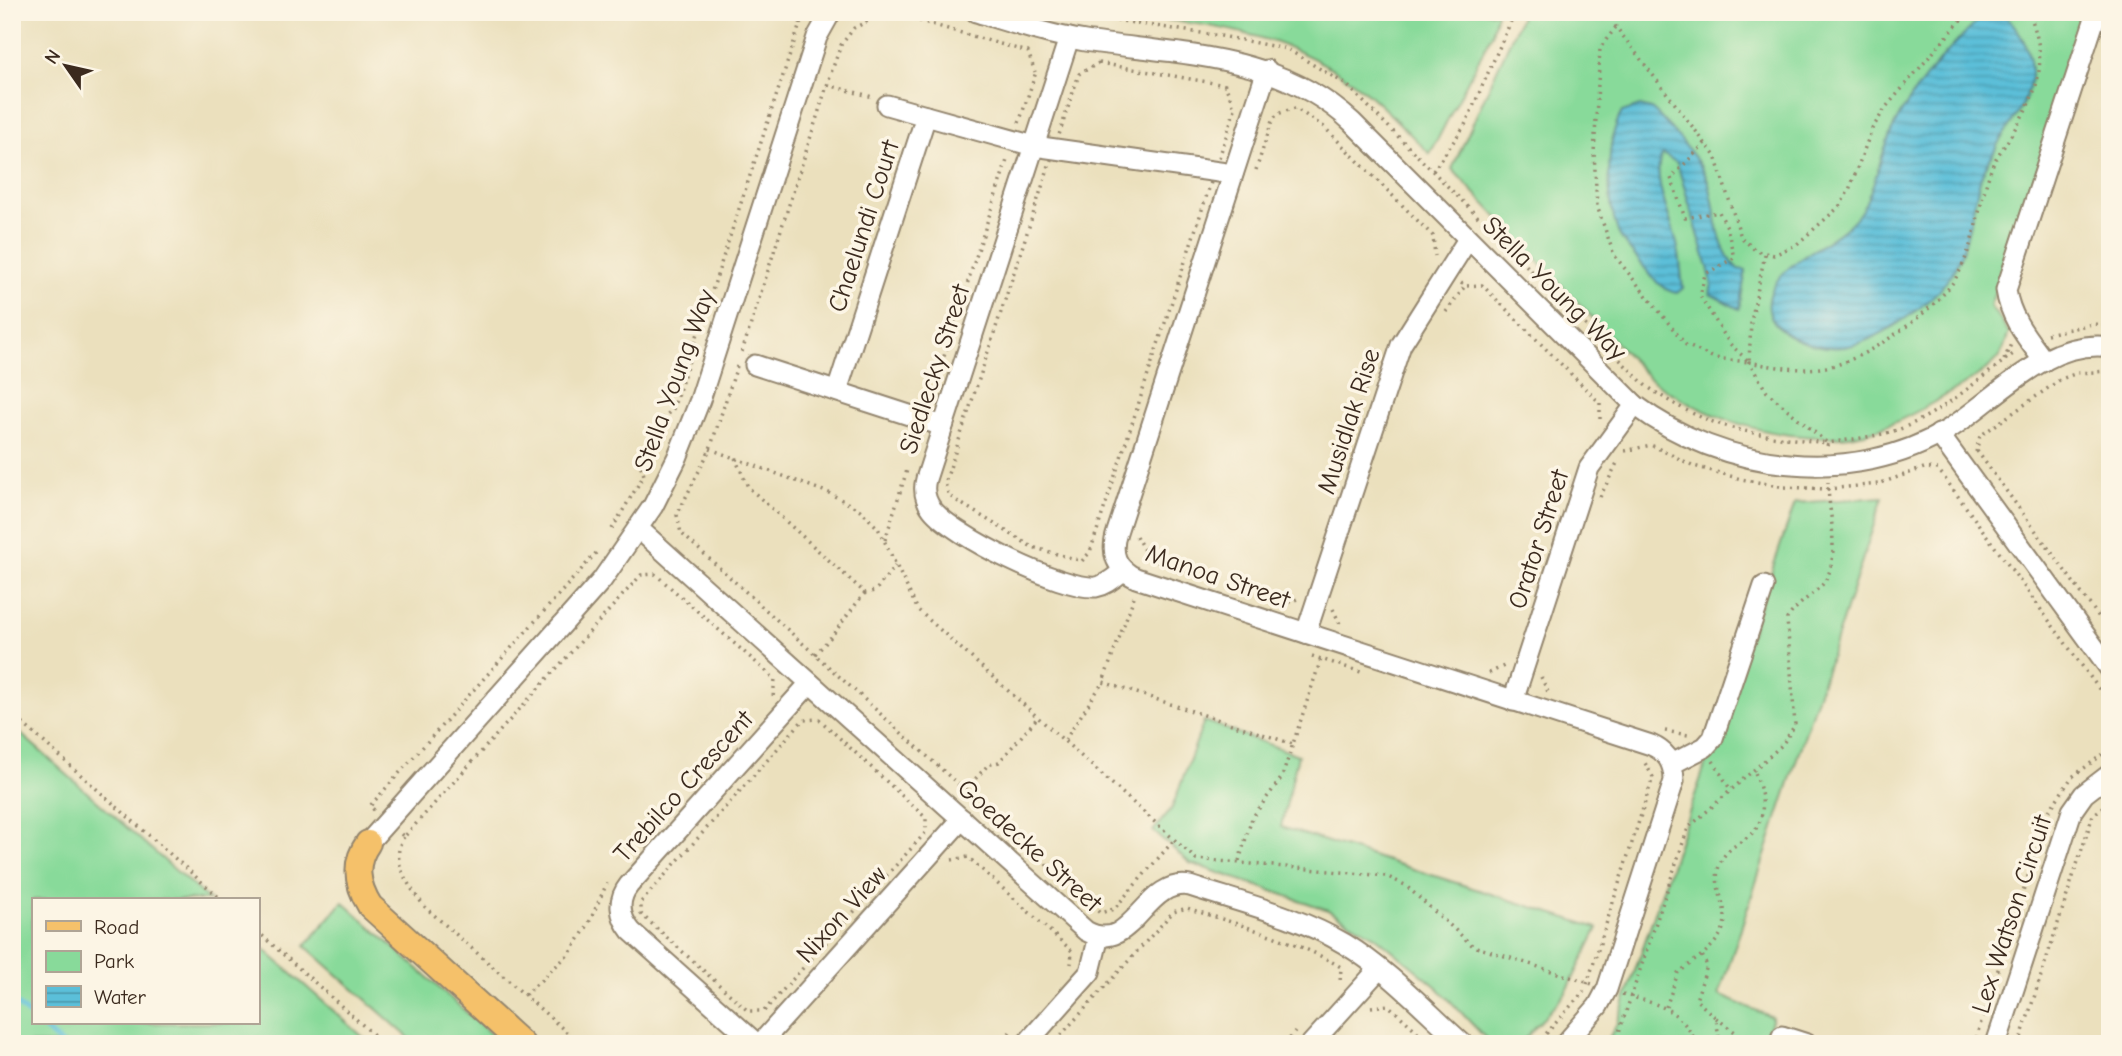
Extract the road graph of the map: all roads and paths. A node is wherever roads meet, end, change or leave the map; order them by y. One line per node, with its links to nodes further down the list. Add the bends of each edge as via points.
1 (831, 12): 50 (street, Stella Young Way, via 817,37 690,429)
2 (976, 12): 9 (street, Stella Young Way)
3 (1515, 12): 20 (path, via 1465,125)
4 (1611, 12): 8 (path)
5 (1968, 12): 25 (path, via 1886,107 1839,207 1787,251)
6 (2029, 12): 33 (path, via 2039,53 2039,82 1994,162 1964,261 1945,295 1882,342 1840,364 1781,369)
7 (2097, 12): 30 (street, via 2006,290 2008,306)
8 (1616, 27): 17 (path); 33 (path, via 1600,48 1594,153 1597,206 1614,255 1686,345 1714,358)
9 (1069, 38): 10 (street, Stella Young Way); 18 (street, Siedlecky Street)
10 (1267, 70): 22 (street, Manoa Street); 23 (street, Stella Young Way, via 1326,100)
11 (1035, 72): 12 (path, via 1028,52 890,15 853,28 841,45)
12 (828, 85): 13 (path, via 855,90); 42 (path)
13 (887, 105): 15 (street, Chaelundi Court)
14 (1235, 109): 19 (path, via 1225,85 1099,63 1079,74)
15 (926, 116): 18 (street); 36 (street, Chaelundi Court)
16 (1272, 121): 21 (path)
17 (1705, 143): 25 (path, via 1715,156 1741,237); 33 (path, via 1671,178 1685,218 1719,212 1727,227 1734,258 1705,274 1700,296)
18 (1034, 146): 19 (street); 39 (street, Siedlecky Street)
19 (1054, 149): 22 (street); 51 (path, via 946,483 949,496 1032,547 1082,561)
20 (1433, 170): 23 (path); 41 (path, via 1645,385 1679,409 1754,435)
21 (1255, 173)
22 (1233, 174): 54 (street, Manoa Street, via 1114,542 1115,557)
23 (1416, 187): 24 (street, Stella Young Way)
24 (1468, 239): 37 (street, Stella Young Way); 64 (street, Musidlak Rise, via 1401,345)
25 (1765, 254): 33 (path, via 1751,322)
26 (1465, 286): 27 (path)
27 (1440, 320)
28 (2110, 325): 30 (path, via 2092,324)
29 (1382, 342): 38 (path)
30 (2029, 342): 32 (street); 41 (path, via 1915,422)
31 (2110, 347): 32 (street, Stella Young Way, via 2077,347)
32 (2044, 361): 40 (street, Stella Young Way)
33 (1749, 362): 41 (path, via 1767,391)
34 (755, 365): 36 (street)
35 (2110, 371): 63 (path, via 2061,379 1980,436 1977,451)
36 (836, 391): 39 (street)
37 (1635, 405): 46 (street, Stella Young Way, via 1676,432 1707,445 1782,463); 76 (street, Orator Street, via 1589,468)
38 (1356, 417)
39 (943, 425): 54 (street, Siedlecky Street, via 924,488 928,503 939,516 1017,564 1081,586)
40 (1940, 434): 46 (street, Stella Young Way, via 1886,457); 71 (street)
41 (1828, 443): 46 (path)
42 (710, 449): 44 (path); 66 (path, via 677,515 681,533)
43 (1624, 451): 47 (path, via 1651,445 1694,466 1741,479)
44 (735, 458): 53 (path, via 829,493 860,510 878,528); 58 (path, via 748,487)
45 (1617, 463): 48 (path)
46 (1827, 466): 47 (path)
47 (1828, 489): 77 (path, via 1878,484 1924,468 1938,469); 86 (path, via 1831,567 1822,584 1787,619 1795,725 1782,745)
48 (1598, 501)
49 (1140, 525): 52 (path, via 1136,538)
50 (639, 529): 74 (street, Goedecke Street); 95 (street, Stella Young Way, via 582,604)
51 (1090, 552)
52 (1149, 559): 54 (path); 55 (path)
53 (896, 565): 58 (path, via 875,591); 79 (path, via 918,610)
54 (1133, 582): 60 (path); 64 (street, Manoa Street); 73 (path)
55 (1223, 585)
56 (1301, 586): 61 (path, via 1297,599 1284,606)
57 (1764, 586): 83 (street, via 1716,732)
58 (865, 593): 66 (path)
59 (1337, 597): 62 (path, via 1333,610)
60 (1147, 599)
61 (1272, 602)
62 (1341, 626)
63 (2110, 632)
64 (1306, 634): 76 (street, Manoa Street)
65 (1508, 653): 70 (path, via 1504,666 1491,673)
66 (816, 654): 88 (path)
67 (1308, 655): 68 (path)
68 (1321, 659): 72 (path); 82 (path)
69 (1546, 664): 75 (path, via 1541,680 1548,691)
70 (1479, 669)
71 (2110, 669)
72 (1368, 675)
73 (1103, 682): 81 (path); 82 (path)
74 (810, 683): 92 (street, Goedecke Street); 117 (street, Trebilco Crescent, via 629,885 620,904 631,931)
75 (1560, 696)
76 (1513, 701): 85 (street, Manoa Street, via 1657,748)
77 (2110, 704)
78 (12, 714): 98 (path)
79 (1039, 716): 81 (path); 88 (path, via 999,762 988,765)
80 (1657, 728): 83 (path, via 1697,735)
81 (1065, 740): 94 (path)
82 (1293, 744): 96 (path, via 1282,777 1252,817)
83 (1704, 747): 85 (street); 89 (path)
84 (1645, 762): 105 (path, via 1653,777)
85 (1672, 764): 107 (street, via 1673,787)
86 (1754, 770): 89 (path); 102 (path, via 1763,802 1754,831 1727,851 1719,865 1725,919 1717,942)
87 (2110, 774): 134 (street, Lex Watson Circuit, via 2084,794 2072,811)
88 (966, 789): 94 (path, via 1105,914)
89 (1730, 789): 108 (path, via 1688,828)
90 (2110, 802): 135 (path, via 2093,815)
91 (2049, 811): 133 (path)
92 (962, 819): 101 (street, Goedecke Street, via 1082,928); 117 (street, Nixon View)
93 (404, 837): 116 (path, via 398,858 408,883 425,906)
94 (1175, 839): 96 (path, via 1196,859)
95 (368, 843): 115 (main road, via 358,868 360,888 370,906)
96 (1239, 861): 105 (path, via 1385,876 1405,885 1473,946)
97 (944, 868): 104 (path, via 953,858 968,857 1072,951 1072,962)
98 (220, 898)
99 (641, 901): 99 (path, via 641,914 748,1011 764,1011 926,832 926,818 819,719 803,720)
100 (259, 933): 114 (path)
101 (1099, 936): 103 (street, Goedecke Street, via 1121,932 1159,892 1184,885 1308,925); 119 (street, via 1090,972)
102 (1702, 956): 109 (path, via 1678,974); 111 (path, via 1707,966 1696,1000)
103 (1379, 969): 122 (street); 124 (street, Goedecke Street)
104 (1063, 973)
105 (1587, 982): 107 (path); 125 (path)
106 (1334, 989): 120 (path, via 1343,980 1341,967 1320,955 1187,908 1172,912)
107 (1608, 989): 108 (path); 126 (street)
108 (1631, 996): 109 (path); 127 (path)
109 (1666, 1007): 128 (path, via 1677,1014)
110 (1364, 1015): 123 (path, via 1373,1005 1388,1005)
111 (1716, 1018): 129 (path); 130 (path)
112 (1018, 1023): 118 (path)
113 (1301, 1026): 121 (path)
114 (384, 1044)
115 (522, 1044)
116 (580, 1044)
117 (758, 1044)
118 (1000, 1044)
119 (1027, 1044)
120 (1054, 1044)
121 (1285, 1044)
122 (1311, 1044)
123 (1431, 1044)
124 (1463, 1044)
125 (1537, 1044)
126 (1565, 1044)
127 (1615, 1044)
128 (1697, 1044)
129 (1720, 1044)
130 (1751, 1044)
131 (1779, 1044): 132 (street, via 1782,1036)
132 (1807, 1044)
133 (1974, 1044)
134 (1996, 1044)
135 (2019, 1044)

